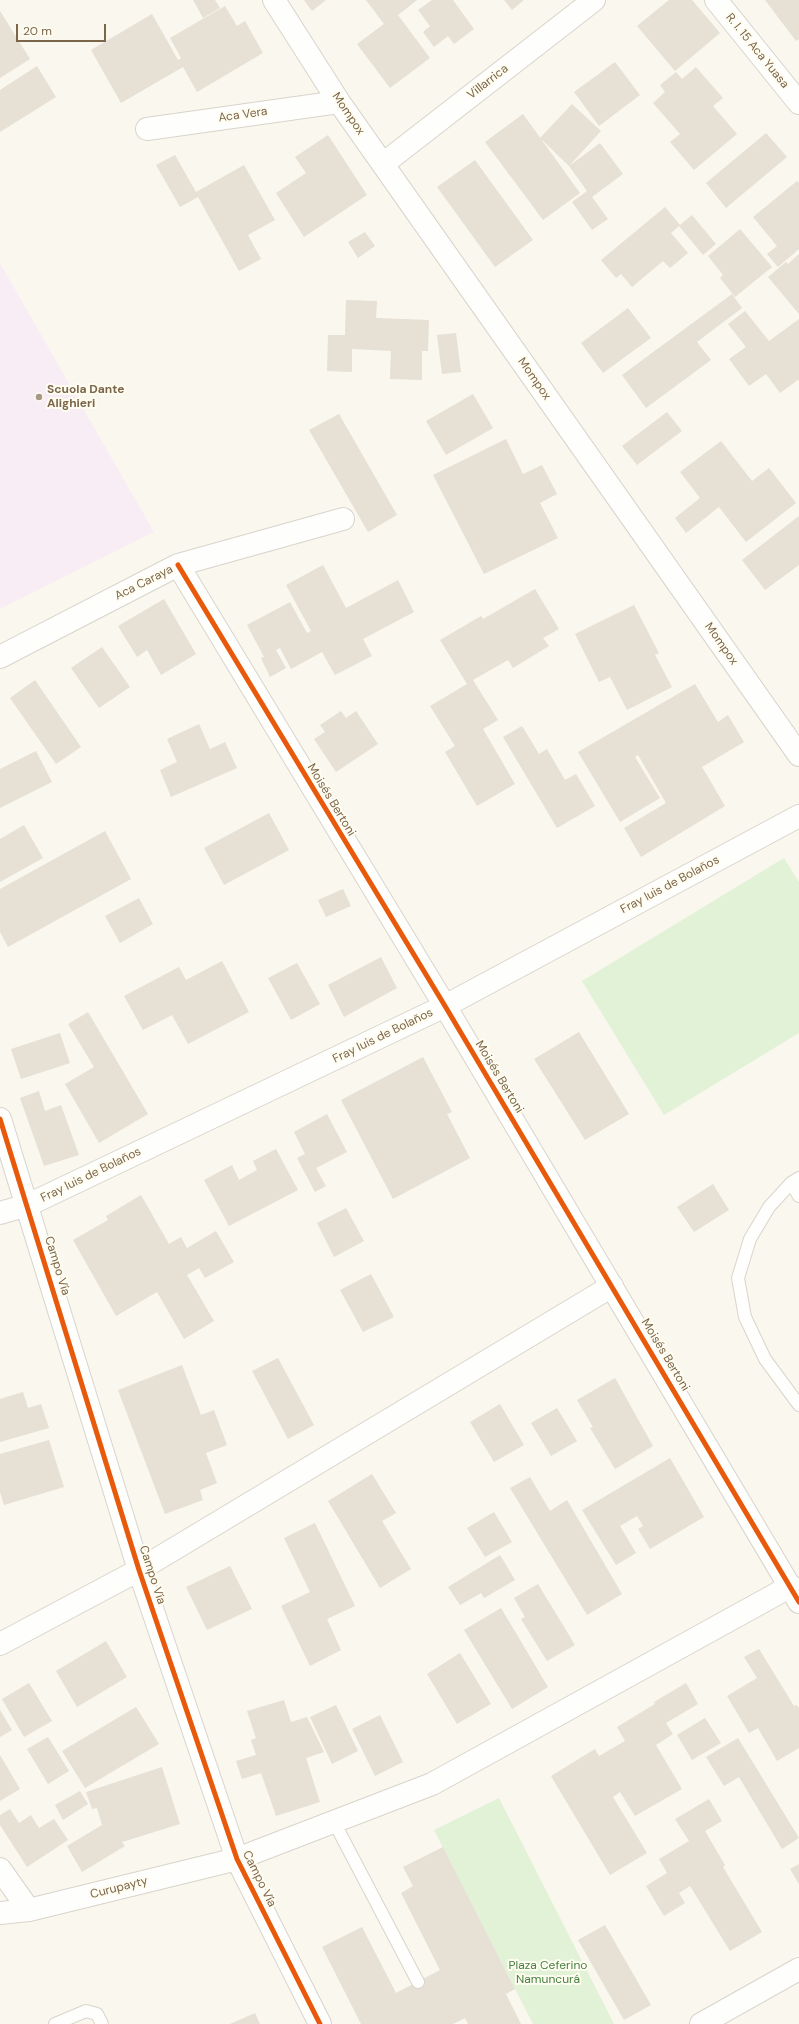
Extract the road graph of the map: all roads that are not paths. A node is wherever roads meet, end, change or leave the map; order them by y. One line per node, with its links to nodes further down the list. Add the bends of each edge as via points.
1 (274, 0): 4 (street, Mompox)
2 (594, 0): 7 (street, Villarrica)
3 (716, 0): 5 (street, R. I. 15 Aca Yuasa)
4 (339, 102): 6 (street, Aca Vera); 7 (street, Mompox)
5 (799, 103)
6 (147, 129)
7 (383, 164): 11 (street, Mompox)
8 (343, 519): 9 (street, Aca Caraya)
9 (178, 565): 10 (street, Aca Caraya); 13 (street, Moisés Bertoni)
10 (0, 657)
11 (799, 755)
12 (799, 816): 13 (street, Fray luis de Bolaños)
13 (445, 1006): 17 (street, Fray luis de Bolaños); 19 (street, Moisés Bertoni)
14 (0, 1118): 17 (street, Campo Vía)
15 (795, 1181): 16 (lane); 20 (lane, via 769,1207 750,1239 738,1278 745,1317 765,1359)
16 (799, 1196)
17 (28, 1205): 18 (street, Fray luis de Bolaños); 21 (street, Campo Vía)
18 (0, 1213)
19 (612, 1286): 21 (street); 22 (street, Moisés Bertoni)
20 (799, 1405)
21 (139, 1570): 23 (street); 25 (street, Campo Vía)
22 (796, 1590): 24 (street, Curupayty, via 432,1784)
23 (0, 1644)
24 (334, 1822): 25 (street, Curupayty); 30 (lane)
25 (237, 1859): 27 (street, Curupayty); 33 (street, Campo Vía)
26 (0, 1869): 27 (street)
27 (29, 1910): 28 (street, Curupayty)
28 (0, 1913)
29 (799, 1969): 34 (street)
30 (418, 1982)
31 (55, 2024): 32 (lane, via 86,2011 97,2014)
32 (102, 2024)
33 (320, 2024)
34 (701, 2024)

